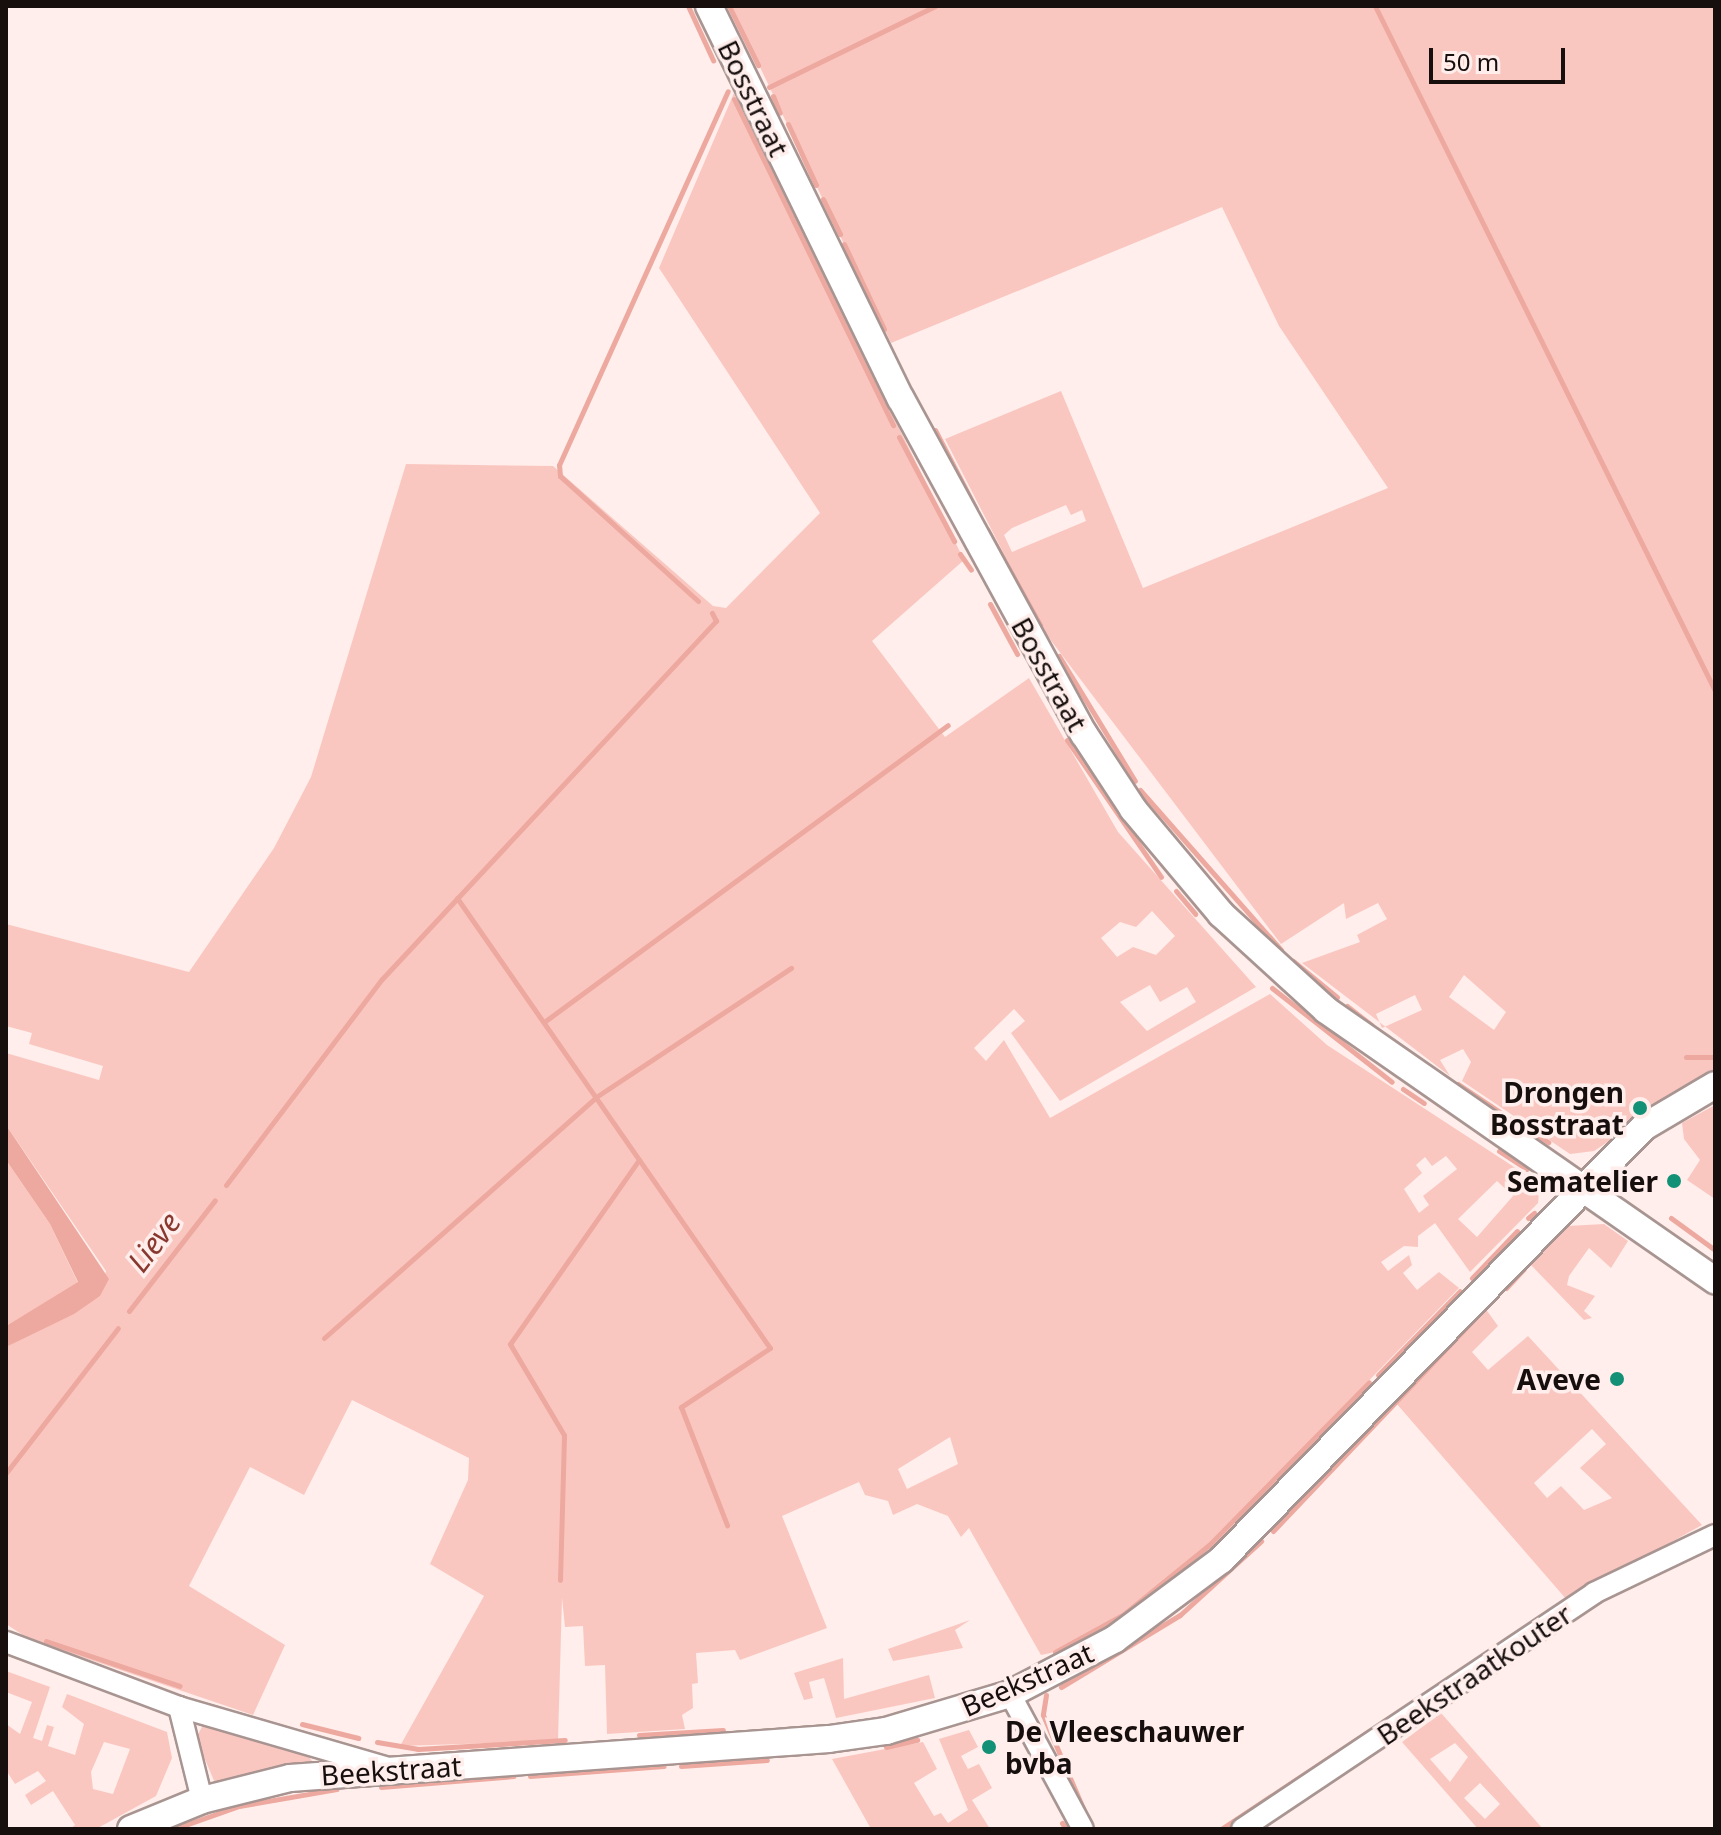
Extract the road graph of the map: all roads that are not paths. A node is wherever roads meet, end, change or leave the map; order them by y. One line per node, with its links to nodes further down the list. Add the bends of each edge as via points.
1 (709, 6): 3 (street, Bosstraat, via 901,399 1084,734 1133,809 1221,914 1326,1010)
2 (1715, 1085): 3 (street, Beekstraat, via 1644,1127)
3 (1585, 1184): 4 (street, Bosstraat); 7 (street, Beekstraat, via 1221,1560 1115,1639)
4 (1715, 1280)
5 (1715, 1535): 13 (street, Beekstraatkouter, via 1594,1593)
6 (6, 1642): 8 (street)
7 (1010, 1694): 9 (street, Beekstraat, via 886,1731 829,1739); 12 (street)
8 (179, 1707): 9 (street); 10 (street)
9 (396, 1770): 10 (street, Beekstraat, via 290,1778)
10 (202, 1800): 11 (street, Beekstraat)
11 (131, 1829)
12 (1083, 1829)
13 (1242, 1829)

